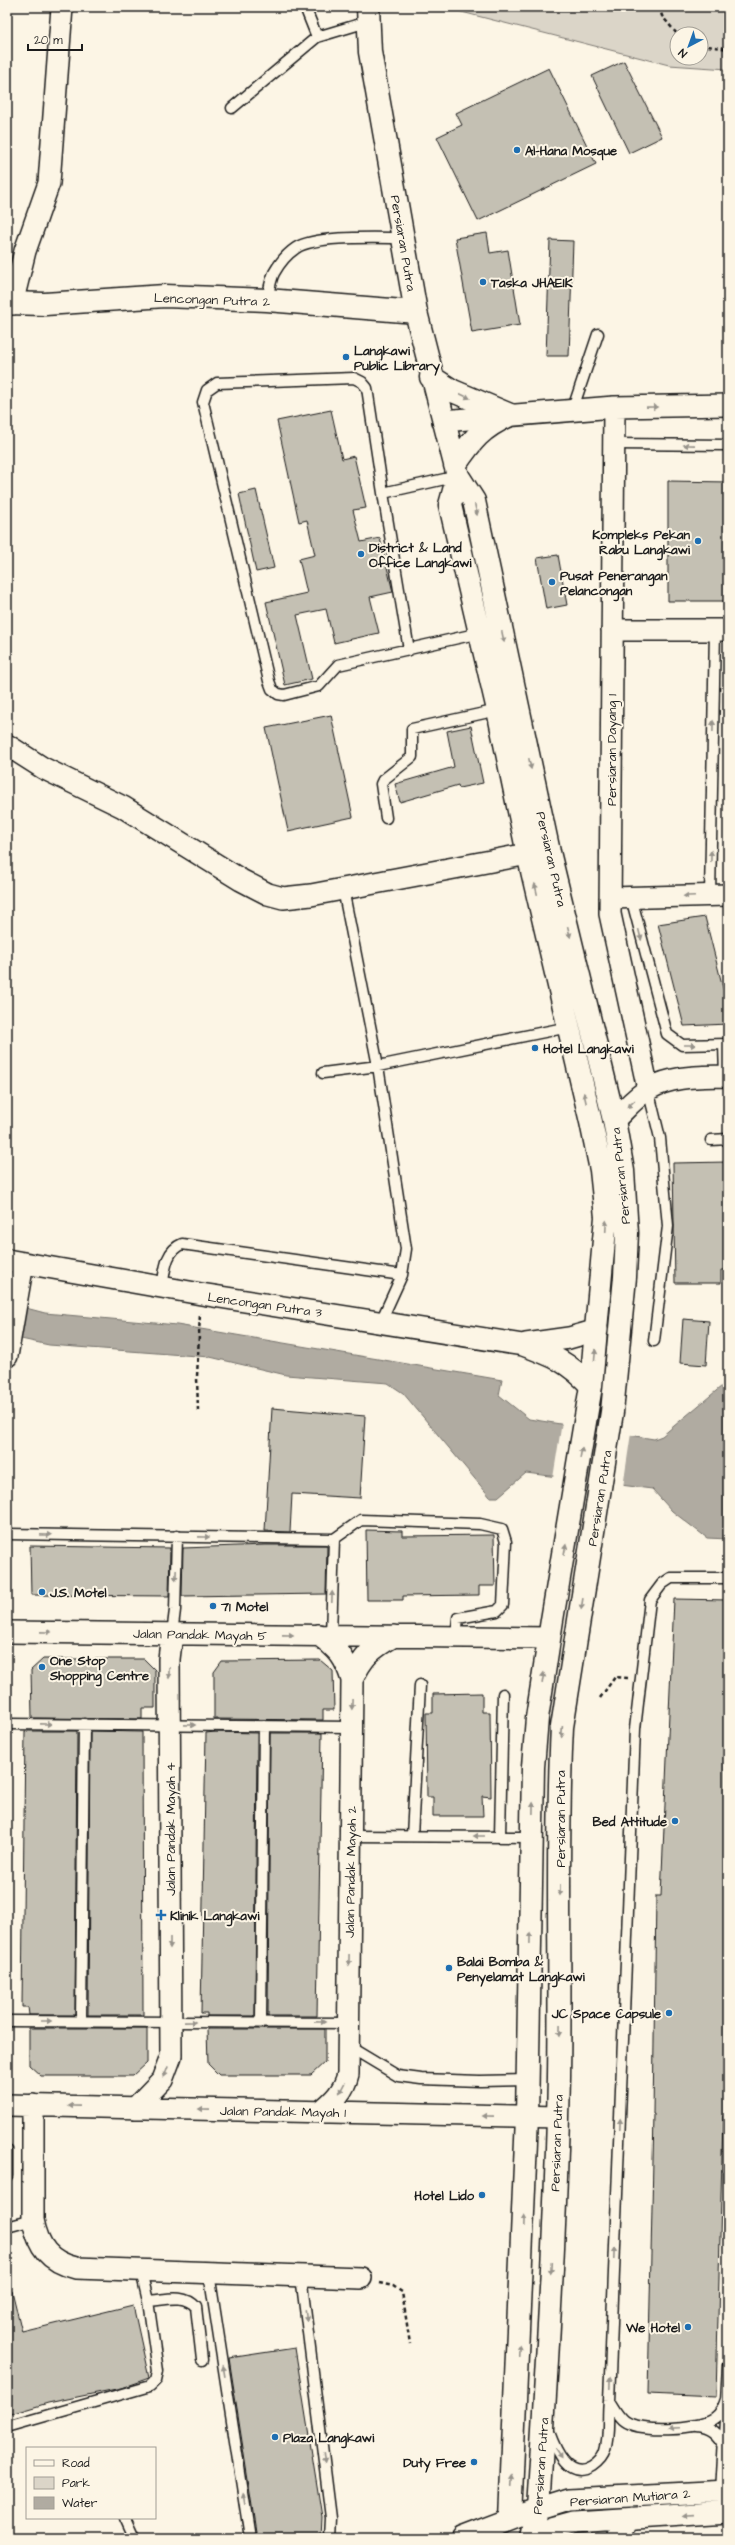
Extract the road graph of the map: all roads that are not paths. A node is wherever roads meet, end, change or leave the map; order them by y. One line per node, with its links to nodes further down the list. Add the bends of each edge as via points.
1 (62, 7): 8 (street, via 49,183)
2 (305, 7): 4 (lane)
3 (368, 14): 4 (lane); 6 (main road, Persiaran Putra, via 370,52)
4 (317, 37): 5 (lane)
5 (232, 108)
6 (403, 238): 7 (lane, via 356,238 314,243 298,248 284,258 273,274); 9 (main road, Persiaran Putra)
7 (267, 300): 8 (main road, Lencongan Putra 2, via 165,296); 9 (main road, Lencongan Putra 2)
8 (9, 307)
9 (416, 312): 11 (main road, Persiaran Putra)
10 (598, 334): 14 (lane)
11 (431, 377): 15 (main road, one-way to 15, via 453,391); 16 (main road, Persiaran Putra)
12 (728, 405): 13 (street, one-way to 12)
13 (614, 407): 14 (street); 17 (street, Persiaran Dayang 1)
14 (572, 410): 15 (street)
15 (510, 415): 16 (street); 19 (main road, via 482,430 471,440)
16 (443, 421): 19 (main road, Persiaran Putra)
17 (613, 444): 18 (lane, one-way to 17); 21 (street, Persiaran Dayang 1)
18 (728, 446)
19 (456, 471): 20 (lane); 23 (main road, Persiaran Putra, via 450,505); 39 (main road, Persiaran Putra, one-way to 39, via 474,501 549,852)
20 (383, 493): 24 (lane); 24 (lane, via 366,388 362,382 354,378 217,383 207,390 203,402 272,689 284,695 318,686 338,665)
21 (612, 630): 22 (street); 32 (street, Persiaran Dayang 1)
22 (722, 630): 30 (lane, one-way to 22)
23 (480, 634): 24 (lane); 25 (main road, Persiaran Putra)
24 (409, 650)
25 (498, 710): 27 (lane, via 412,728 412,757 382,780); 28 (main road, Persiaran Putra)
26 (7, 745): 29 (street, via 43,768 123,807 268,894 283,898)
27 (386, 818)
28 (528, 854): 29 (street); 33 (main road, Persiaran Putra, one-way to 28)
29 (343, 889): 35 (lane)
30 (719, 895): 31 (street, one-way to 31)
31 (631, 897): 32 (street); 34 (lane, one-way to 34, via 667,1034 682,1045)
32 (610, 898): 38 (street, Persiaran Dayang 1, via 610,914)
33 (569, 1027): 35 (lane); 46 (main road, Persiaran Putra, one-way to 33, via 606,1217 601,1170)
34 (726, 1044): 37 (lane)
35 (378, 1066): 36 (lane); 43 (lane, via 406,1249)
36 (323, 1073)
37 (726, 1077): 38 (street, via 684,1078)
38 (648, 1089): 39 (street, one-way to 39); 47 (lane, via 660,1138 668,1226)
39 (614, 1120): 74 (main road, Persiaran Putra, one-way to 74, via 623,1171 627,1234 612,1412 562,1727)
40 (728, 1139): 41 (lane)
41 (711, 1140)
42 (15, 1262): 44 (street, Lencongan Putra 3); 49 (street, via 17,1298)
43 (402, 1274): 44 (lane, via 182,1244 174,1247 168,1257); 45 (lane)
44 (162, 1287): 45 (street, Lencongan Putra 3)
45 (381, 1321): 48 (street, Lencongan Putra 3)
46 (597, 1330): 48 (street, via 569,1338); 50 (main road, Persiaran Putra, one-way to 46)
47 (654, 1341)
48 (523, 1345): 50 (street, via 559,1358)
49 (7, 1355)
50 (592, 1386): 60 (main road, Persiaran Putra, one-way to 50)
51 (7, 1534): 52 (lane, one-way to 52)
52 (177, 1536): 53 (lane, one-way to 53); 56 (lane, one-way to 56)
53 (334, 1539): 57 (lane, one-way to 53); 59 (lane, via 361,1520 480,1524 502,1529 506,1542 503,1605 498,1611 458,1618)
54 (728, 1578): 100 (lane, one-way to 54, via 635,1730 650,1600 662,1584 671,1578)
55 (7, 1632): 56 (street, Jalan Pandak Mayah 5, one-way to 56)
56 (172, 1634): 57 (street, Jalan Pandak Mayah 5, one-way to 57); 66 (street, Jalan Pandak Mayah 4, one-way to 66, via 169,1659)
57 (325, 1635): 58 (street, Jalan Pandak Mayah 5); 61 (street, Jalan Pandak Mayah 2, via 347,1662)
58 (394, 1636): 59 (street, Jalan Pandak Mayah 5); 61 (street, via 373,1648 360,1663)
59 (456, 1637): 60 (street, Jalan Pandak Mayah 5)
60 (549, 1638): 72 (main road, Persiaran Putra, one-way to 60, via 537,1718)
61 (352, 1680): 68 (street, Jalan Pandak Mayah 2, one-way to 68)
62 (420, 1685): 70 (lane)
63 (503, 1694): 71 (lane)
64 (7, 1724): 65 (lane, one-way to 65)
65 (84, 1724): 66 (lane); 77 (lane)
66 (169, 1725): 67 (lane, one-way to 67); 78 (street, Jalan Pandak Mayah 4, one-way to 78)
67 (264, 1726): 68 (lane); 76 (lane)
68 (351, 1726): 69 (street, Jalan Pandak Mayah 2)
69 (350, 1836): 70 (lane); 79 (street, Jalan Pandak Mayah 2, one-way to 79)
70 (412, 1836): 71 (lane, one-way to 70)
71 (500, 1836): 72 (lane)
72 (532, 1837): 73 (main road, Persiaran Putra, one-way to 72)
73 (530, 1977): 74 (main road); 81 (main road, Persiaran Putra)
74 (561, 1978): 87 (main road, Persiaran Putra, one-way to 87)
75 (7, 2021): 77 (lane, one-way to 77)
76 (261, 2021): 78 (lane, one-way to 76); 79 (lane, one-way to 79)
77 (81, 2022): 78 (lane)
78 (170, 2022): 84 (street, Jalan Pandak Mayah 4, one-way to 84, via 171,2056 167,2069 162,2080)
79 (349, 2023): 80 (street, Jalan Pandak Mayah 2)
80 (348, 2046): 81 (lane, via 398,2076 480,2082); 85 (street, Jalan Pandak Mayah 2, one-way to 85, via 345,2085 335,2099)
81 (528, 2080): 86 (main road, Persiaran Putra)
82 (7, 2104): 83 (street, Jalan Pandak Mayah 1)
83 (33, 2105): 84 (street, Jalan Pandak Mayah 1, one-way to 83); 90 (street)
84 (135, 2108): 85 (street, Jalan Pandak Mayah 1, one-way to 84)
85 (320, 2112): 86 (street, Jalan Pandak Mayah 1, one-way to 85)
86 (527, 2117): 87 (street, Jalan Pandak Mayah 1); 110 (main road, Persiaran Putra, one-way to 86)
87 (558, 2117): 101 (main road, Persiaran Putra, one-way to 101)
88 (7, 2150): 89 (lane)
89 (7, 2176)
90 (33, 2220): 91 (lane); 92 (street, via 36,2236 42,2248 51,2258 63,2265)
91 (7, 2228)
92 (141, 2271): 93 (street); 96 (lane)
93 (209, 2273): 94 (street); 112 (lane, one-way to 93)
94 (301, 2276): 95 (street); 113 (lane, one-way to 113, via 331,2518)
95 (361, 2278)
96 (148, 2302): 97 (lane, via 184,2298 190,2300 196,2307); 103 (lane, via 158,2371 156,2380 150,2386)
97 (202, 2360)
98 (728, 2366): 99 (lane)
99 (727, 2396): 102 (lane, via 719,2414 703,2424); 104 (lane)
100 (609, 2401): 101 (lane, one-way to 100, via 554,2447 566,2464 580,2470 600,2461 605,2451); 102 (lane, one-way to 100, via 635,2426 617,2414)
101 (544, 2417): 106 (main road, Persiaran Putra)
102 (694, 2426): 104 (lane, via 708,2428 714,2432)
103 (7, 2427)
104 (724, 2446): 105 (lane)
105 (725, 2491): 106 (street, Persiaran Mutiara 2, via 570,2499)
106 (538, 2509): 110 (main road, Persiaran Mutiara 2); 115 (main road, Persiaran Putra)
107 (728, 2512): 108 (street, Persiaran Mutiara 2, one-way to 108)
108 (631, 2518): 116 (street, Persiaran Mutiara 2, via 575,2522 553,2528); 117 (street, via 624,2525)
109 (125, 2519): 111 (lane)
110 (509, 2528): 114 (main road, Persiaran Mutiara 2)
111 (134, 2538)
112 (250, 2538)
113 (330, 2538)
114 (462, 2538)
115 (532, 2538)
116 (536, 2538)
117 (618, 2538)

